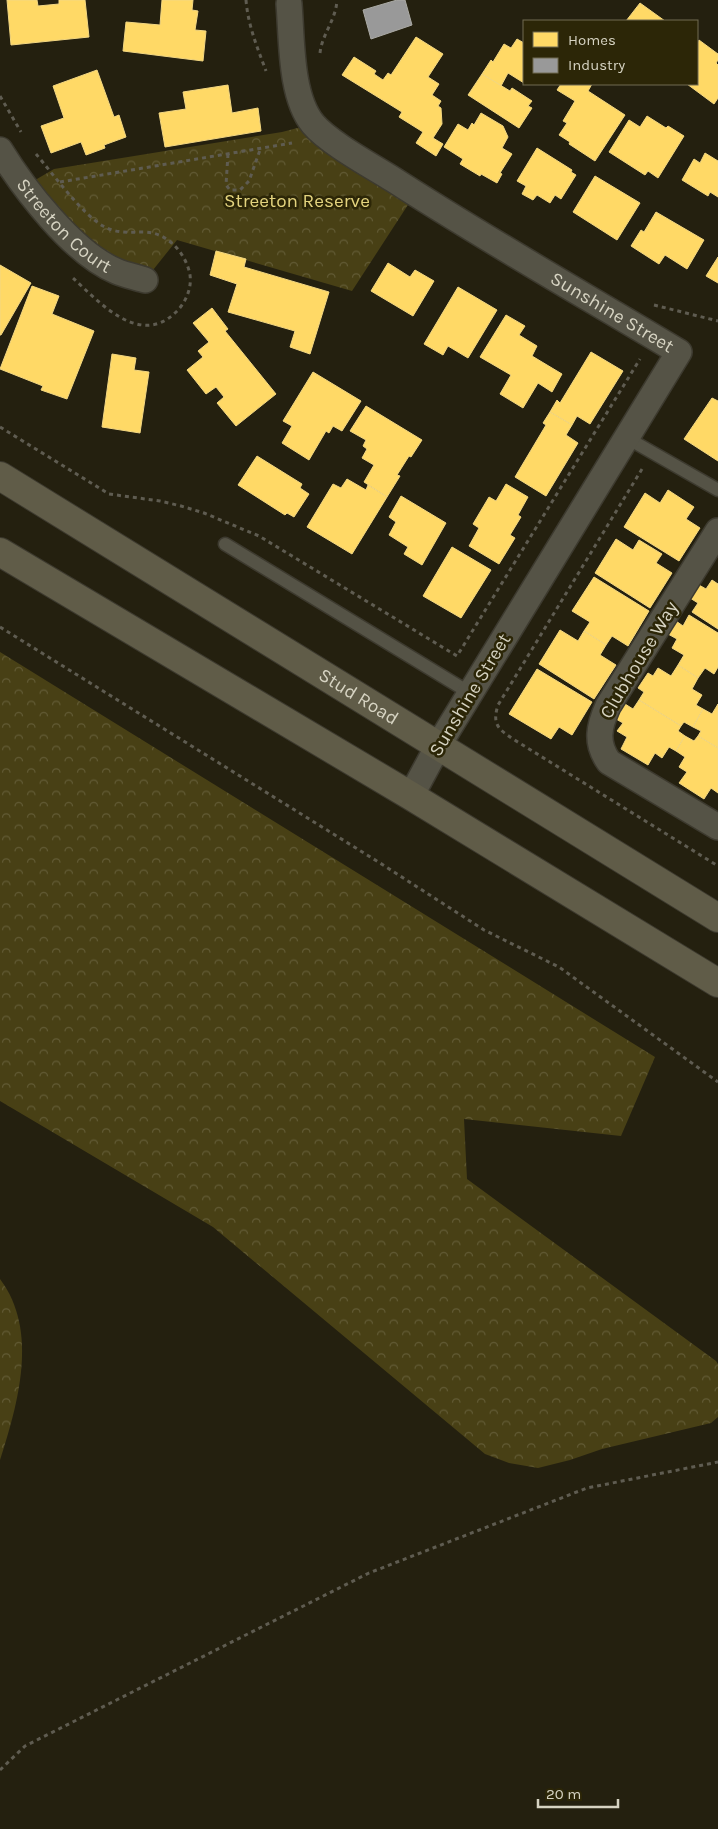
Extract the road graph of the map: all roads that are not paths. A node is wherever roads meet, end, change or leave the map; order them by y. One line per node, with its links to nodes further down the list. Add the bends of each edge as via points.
1 (289, 4): 4 (street, Sunshine Street, via 296,81 313,124 330,139 415,194 679,352)
2 (0, 150): 3 (street, Streeton Court, via 56,224 87,253 115,271)
3 (145, 280)
4 (627, 438): 6 (lane); 10 (street, Sunshine Street)
5 (0, 476): 11 (highway, Stud Road)
6 (718, 490)
7 (718, 531): 13 (street, Clubhouse Way, via 608,706 599,738 609,762)
8 (225, 544): 10 (lane)
9 (0, 552): 12 (highway)
10 (470, 693): 11 (street, Sunshine Street)
11 (438, 746): 12 (street, Sunshine Street); 14 (highway, Stud Road)
12 (411, 796): 15 (highway)
13 (718, 827)
14 (718, 918)
15 (718, 983)

